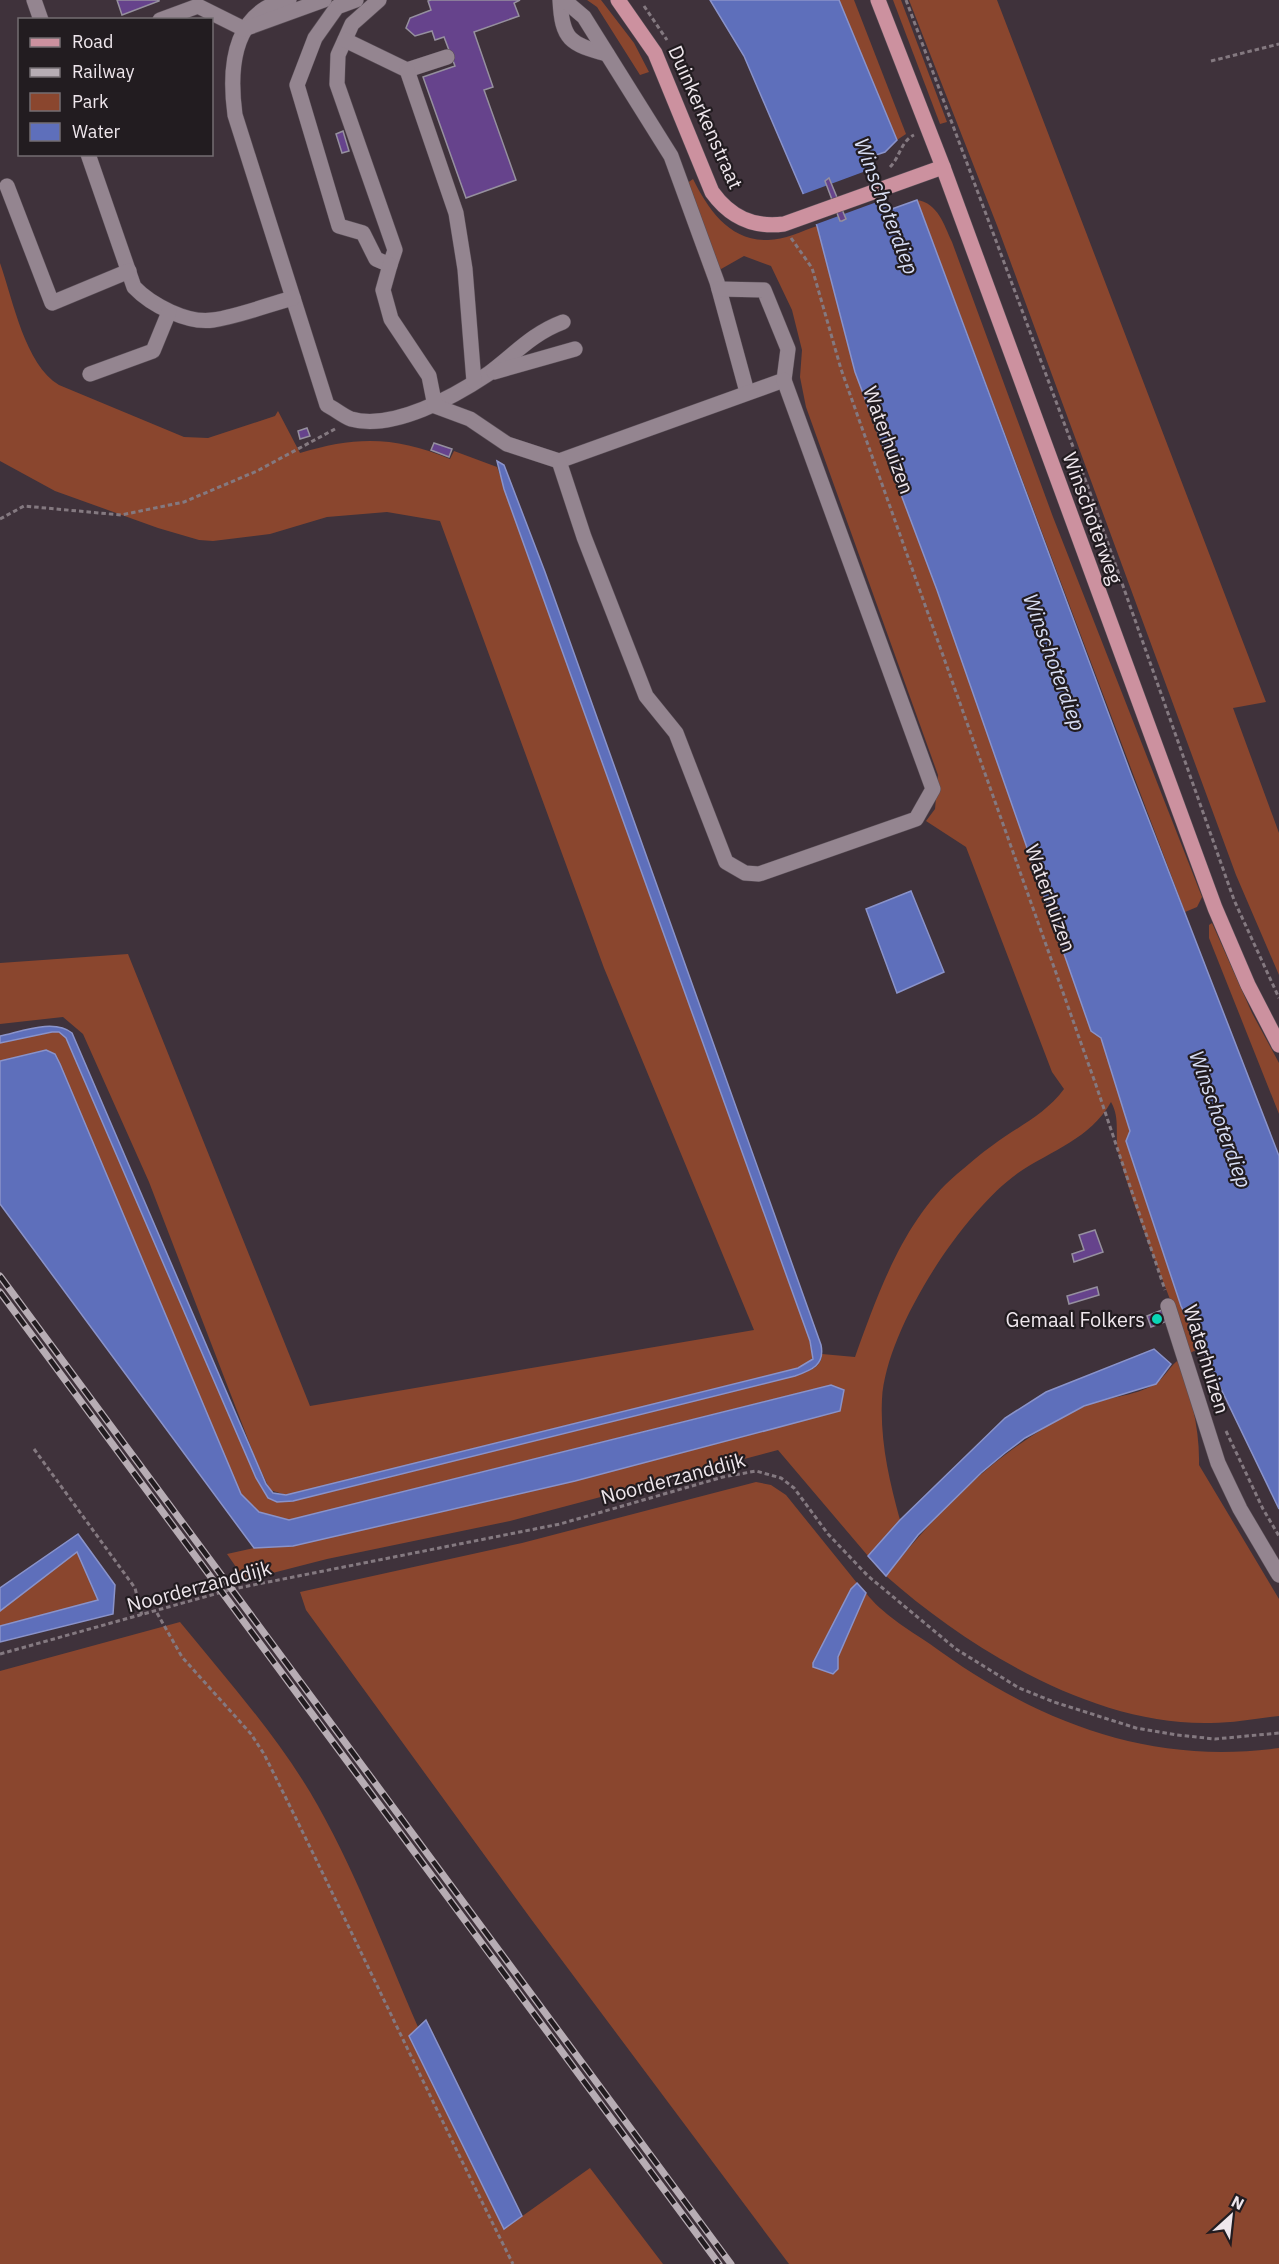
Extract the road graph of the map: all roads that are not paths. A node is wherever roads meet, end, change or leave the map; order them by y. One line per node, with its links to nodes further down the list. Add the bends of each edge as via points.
1 (34, 0): 10 (street)
2 (289, 0): 12 (street, via 266,8)
3 (324, 0): 12 (street)
4 (356, 0): 20 (street, via 337,7 315,38 297,85 339,226 363,233 376,259)
5 (379, 0): 13 (street, via 352,24)
6 (562, 0): 14 (street, via 584,17); 14 (street, via 561,27 576,46)
7 (618, 0): 18 (main road, Duinkerkenstraat, via 655,53 712,192 720,203 750,222 790,228 881,188)
8 (878, 0): 18 (main road, Winschoterweg)
9 (197, 3): 11 (street); 12 (street)
10 (40, 18)
11 (164, 18)
12 (244, 29): 23 (street, via 233,63 235,115)
13 (345, 40): 16 (street); 20 (street, via 338,55 337,84 395,250)
14 (607, 54): 22 (street, via 671,156)
15 (447, 57): 16 (street)
16 (407, 70): 30 (street, via 456,213 465,269)
17 (89, 156): 21 (street)
18 (943, 167): 34 (main road, Winschoterweg, via 1215,908)
19 (7, 186): 21 (street, via 52,303)
20 (390, 265): 32 (street, via 383,290 391,319 429,376)
21 (129, 271): 24 (street, via 134,287 143,297)
22 (719, 289): 29 (street, via 764,290 788,349); 31 (street)
23 (293, 298): 24 (street, via 210,321); 32 (street, via 327,405 352,419 380,420)
24 (169, 312): 28 (street, via 153,351)
25 (562, 322): 27 (street, via 540,330)
26 (575, 349): 27 (street)
27 (488, 373): 30 (street)
28 (90, 374)
29 (784, 380): 31 (street); 33 (street, via 933,789 916,819 759,874 746,873 726,862 676,733 646,696 584,537)
30 (474, 382): 32 (street)
31 (747, 392): 33 (street)
32 (435, 406): 33 (street, via 470,419 507,444)
33 (559, 460)
34 (1279, 1045)
35 (1168, 1306): 36 (street, Waterhuizen, via 1218,1463)
36 (1279, 1575)

